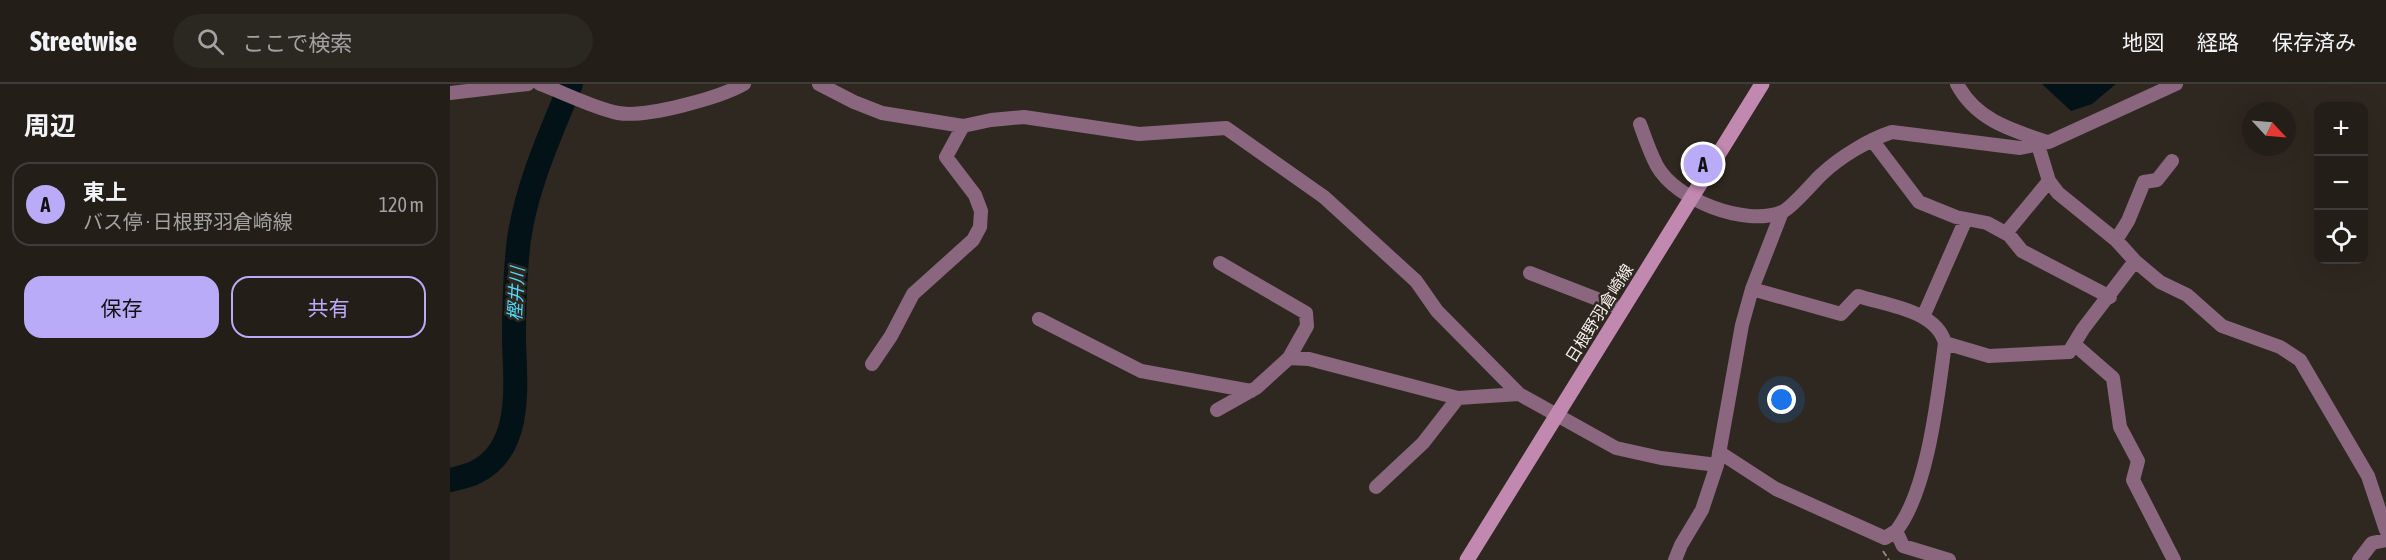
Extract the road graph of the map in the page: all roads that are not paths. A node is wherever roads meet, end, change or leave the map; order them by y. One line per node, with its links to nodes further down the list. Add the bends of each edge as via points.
1 (528, 84): 8 (street)
2 (540, 84): 3 (street, via 618,113 646,113 729,93)
3 (744, 84)
4 (819, 84): 10 (street, via 882,113)
5 (1761, 84): 15 (main road, 日根野羽倉崎線)
6 (1957, 84): 12 (street, via 1965,100 1999,126)
7 (2176, 84): 12 (street)
8 (450, 93)
9 (1640, 124): 15 (street, via 1657,167)
10 (963, 126): 31 (street, via 946,157 975,195 981,211 980,227 973,240 913,294); 33 (street, via 1024,117 1139,134 1226,128 1324,197 1416,281 1437,311)
11 (1872, 140): 12 (street, via 1892,132 2020,148); 16 (street, via 1824,171); 17 (street, via 1919,202)
12 (2044, 143): 14 (street)
13 (2172, 161): 19 (street, via 2157,180 2144,182)
14 (2049, 181): 18 (street); 19 (street, via 2058,193)
15 (1691, 198): 16 (street, via 1722,212 1750,216); 25 (main road, 日根野羽倉崎線)
16 (1782, 212): 23 (street)
17 (1966, 219): 18 (street); 26 (street)
18 (2006, 233): 24 (street, via 2022,251)
19 (2116, 240): 20 (street)
20 (2135, 261): 24 (street); 39 (street, via 2160,282 2187,296 2222,326 2280,347 2300,360 2368,476)
21 (1220, 263): 30 (street, via 1306,314 1307,326)
22 (1530, 273): 25 (street)
23 (1752, 289): 26 (street, via 1841,314 1857,296); 37 (street)
24 (2110, 297): 29 (street)
25 (1623, 309): 36 (main road, 日根野羽倉崎線)
26 (1923, 317): 28 (street, via 1942,331)
27 (1039, 319): 32 (street, via 1141,371)
28 (1945, 343): 29 (street, via 1989,356 2069,352); 40 (street, via 1932,434 1908,516)
29 (2074, 344): 45 (street, via 2113,378 2120,427 2138,461 2133,480)
30 (1289, 357): 32 (street); 34 (street)
31 (872, 364)
32 (1251, 391): 35 (street)
33 (1519, 394): 34 (street); 36 (street)
34 (1458, 398): 38 (street, via 1423,443)
35 (1217, 410)
36 (1557, 416): 37 (street, via 1616,448 1661,458); 42 (main road, 日根野羽倉崎線)
37 (1718, 458): 40 (street, via 1885,538); 43 (street, via 1702,510)
38 (1376, 487)
39 (2386, 530)
40 (1896, 531): 44 (street, via 1903,546)
41 (2386, 540): 46 (street, via 2372,543)
42 (1467, 560)
43 (1676, 560)
44 (1949, 560)
45 (2174, 560)
46 (2359, 560)

